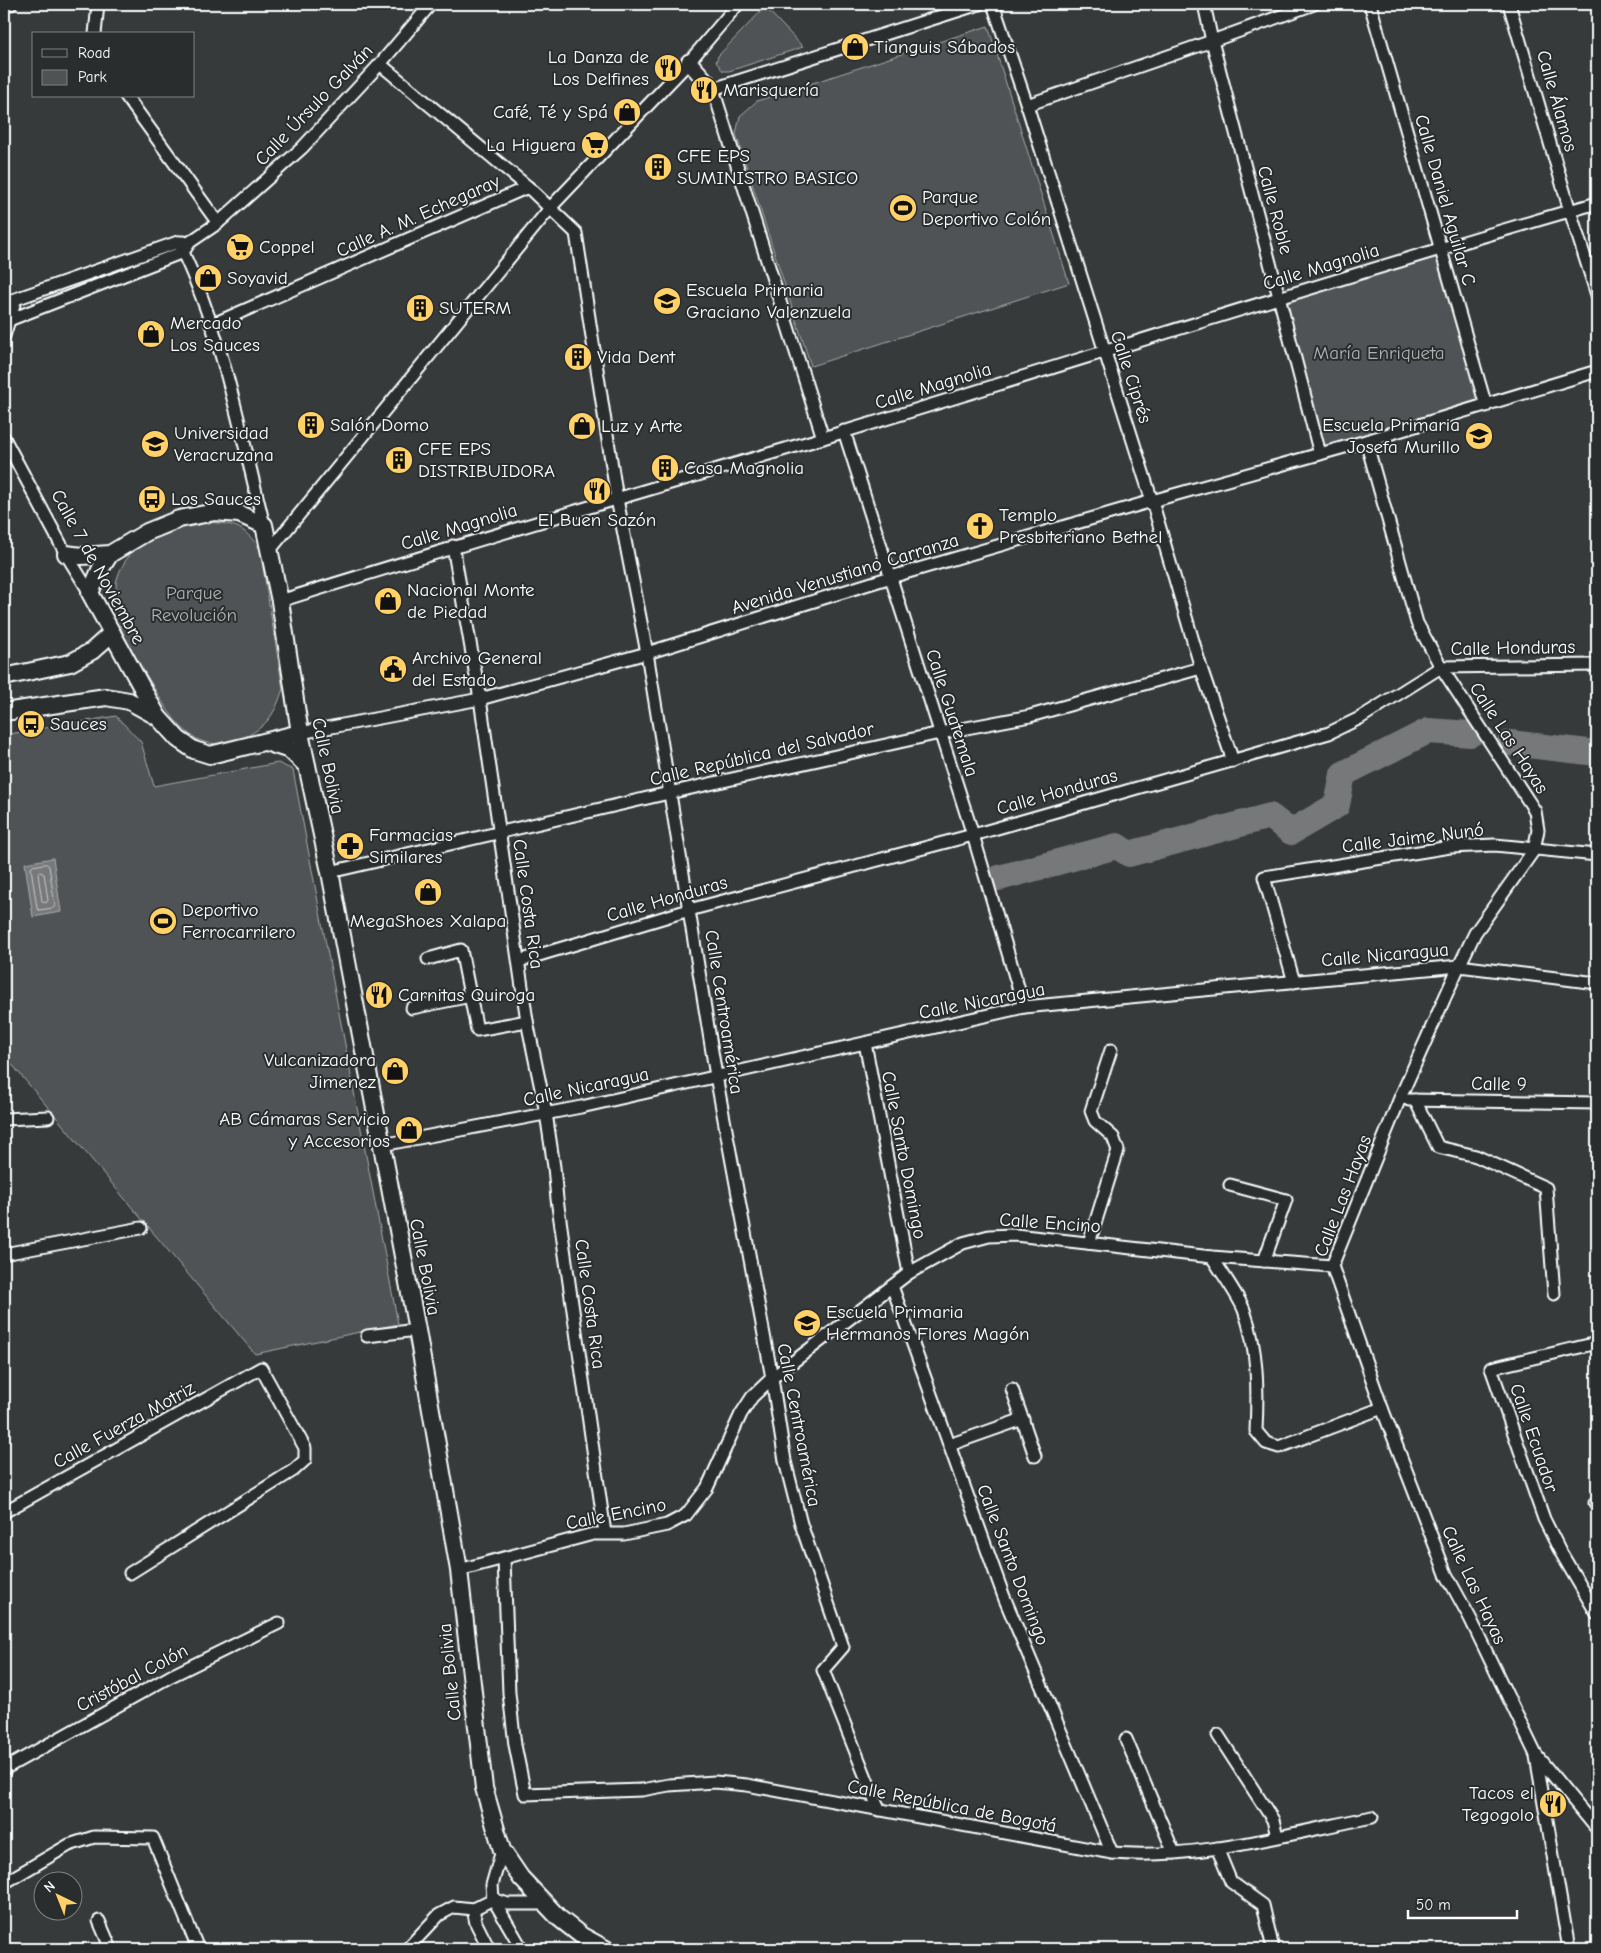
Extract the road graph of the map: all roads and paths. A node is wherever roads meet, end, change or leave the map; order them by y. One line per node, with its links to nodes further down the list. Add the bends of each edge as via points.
1 (4, 4): 2 (street)
2 (11, 4)
3 (98, 4): 12 (street)
4 (431, 4): 15 (street, Calle Úrsulo Galván)
5 (738, 4): 14 (street)
6 (979, 4): 16 (street)
7 (993, 4): 18 (street, Calle Ciprés)
8 (1204, 4): 13 (street, Calle Roble)
9 (1314, 4): 13 (street)
10 (1370, 4): 25 (street, Calle Daniel Aguilar C)
11 (1510, 4): 22 (street, Calle Álamos)
12 (95, 32)
13 (1212, 41): 18 (street); 27 (street, Calle Roble)
14 (689, 62): 16 (street); 21 (street)
15 (380, 64): 19 (street, Calle Centroamérica); 23 (street, Calle Úrsulo Galván, via 302,148)
16 (713, 89): 37 (street)
17 (127, 98): 23 (street)
18 (1027, 105): 32 (street, Calle Ciprés)
19 (528, 187): 21 (street, Calle Centroamérica); 30 (street, Calle A. M. Echegaray)
20 (1597, 203): 22 (street, Calle Magnolia)
21 (551, 208): 40 (street, Calle Centroamérica, via 576,233); 44 (street)
22 (1570, 211): 25 (street, Calle Magnolia); 26 (street, Calle Álamos)
23 (218, 223): 24 (street, Calle Úrsulo Galván)
24 (181, 247): 28 (street); 29 (street); 30 (street)
25 (1441, 249): 27 (street, Calle Magnolia); 34 (street, Calle Daniel Aguilar C)
26 (1597, 295)
27 (1280, 297): 32 (street, Calle Magnolia); 39 (street, Calle Roble)
28 (9, 302): 29 (street)
29 (7, 321): 31 (street)
30 (211, 325): 42 (street)
31 (4, 336)
32 (1104, 352): 35 (street, Calle Magnolia); 41 (street, Calle Ciprés)
33 (1597, 371): 34 (street, Avenida Venustiano Carranza)
34 (1486, 406): 38 (street, Avenida Venustiano Carranza)
35 (844, 431): 37 (street, Calle Magnolia); 47 (street, Calle Guatemala)
36 (4, 438): 45 (street, Calle 7 de Noviembre)
37 (823, 438): 40 (street, Calle Magnolia)
38 (1366, 441): 39 (street, Avenida Venustiano Carranza); 53 (street, via 1417,623)
39 (1320, 454): 41 (street, Avenida Venustiano Carranza)
40 (617, 499): 43 (street, Calle Magnolia); 51 (street, Calle Centroamérica)
41 (1152, 501): 47 (street, Avenida Venustiano Carranza); 54 (street, Calle Ciprés)
42 (264, 525): 44 (main road, Calle Bolivia); 46 (main road, via 240,514 215,512 179,519 147,532)
43 (453, 546): 49 (street, Calle Magnolia); 56 (street, Calle Costa Rica)
44 (270, 550): 49 (main road, Calle Bolivia)
45 (66, 554): 46 (main road); 48 (street, Calle 7 de Noviembre)
46 (110, 554): 48 (main road, via 100,568)
47 (891, 577): 51 (street, Avenida Venustiano Carranza); 61 (street, Calle Guatemala)
48 (90, 593): 50 (main road, Calle 7 de Noviembre)
49 (280, 601): 57 (main road, Calle Bolivia)
50 (112, 633): 55 (main road, via 92,651 70,664); 59 (main road, Calle 7 de Noviembre)
51 (647, 653): 56 (street, Avenida Venustiano Carranza); 65 (street, Calle Centroamérica)
52 (1597, 664): 53 (street, Calle Honduras)
53 (1441, 667): 63 (street, Calle Honduras, via 1330,733); 68 (street, Calle Las Hayas, via 1535,811 1538,830)
54 (1201, 668): 61 (street, Calle República del Salvador, via 1030,716); 63 (street, Calle Ciprés)
55 (4, 677)
56 (480, 699): 60 (street, Avenida Venustiano Carranza); 66 (street, Calle Costa Rica)
57 (296, 705): 60 (main road, Calle Bolivia); 62 (main road, via 284,724)
58 (4, 712): 59 (main road, via 106,697 129,701)
59 (158, 717): 62 (main road, via 178,739 194,750 210,754)
60 (300, 733): 62 (main road); 64 (main road, Calle Bolivia)
61 (940, 733): 65 (street, Calle República del Salvador); 67 (street, Calle Guatemala)
62 (264, 742): 64 (main road, via 290,750)
63 (1233, 761): 67 (street, Calle Honduras)
64 (307, 766): 70 (main road, Calle Bolivia)
65 (669, 793): 66 (street, Calle República del Salvador); 71 (street, Calle Centroamérica)
66 (499, 832): 70 (street, Calle República del Salvador); 73 (street, Calle Costa Rica)
67 (973, 835): 71 (street, Calle Honduras); 78 (street, Calle Guatemala)
68 (1534, 850): 69 (street, Calle Jaime Nunó); 74 (street, Calle Las Hayas, via 1475,934); 75 (street, Calle Jaime Nunó, via 1495,845 1450,847 1264,877)
69 (1597, 855)
70 (330, 872): 90 (main road, Calle Bolivia)
71 (689, 910): 73 (street, Calle Honduras); 83 (street, Calle Centroamérica)
72 (428, 959): 77 (street, via 461,950)
73 (519, 962): 80 (street, Calle Costa Rica)
74 (1459, 966): 75 (street, Calle Nicaragua); 76 (street, Calle Nicaragua); 84 (street, Calle Las Hayas)
75 (1294, 982): 78 (street, Calle Nicaragua)
76 (1597, 983)
77 (471, 996): 79 (street); 80 (street, via 477,1030)
78 (1024, 1007): 81 (street, Calle Nicaragua)
79 (412, 1008)
80 (527, 1021): 87 (street, Calle Costa Rica)
81 (865, 1043): 83 (street, Calle Nicaragua); 98 (street, Calle Santo Domingo)
82 (1111, 1050): 93 (street, via 1091,1111 1095,1121 1113,1137 1118,1150)
83 (716, 1076): 87 (street, Calle Nicaragua); 104 (street, Calle Centroamérica)
84 (1400, 1098): 85 (street, Calle 9); 97 (street, Calle Las Hayas)
85 (1415, 1100): 86 (street, Calle 9); 100 (street, via 1438,1147 1476,1156 1546,1188)
86 (1597, 1103)
87 (546, 1113): 90 (street, Calle Nicaragua); 111 (street, Calle Costa Rica)
88 (48, 1117): 89 (street)
89 (4, 1119)
90 (382, 1145): 101 (main road, Calle Bolivia)
91 (1230, 1185): 96 (street, via 1286,1200)
92 (141, 1228): 94 (street)
93 (1089, 1243): 95 (street, Calle Encino); 98 (street, Calle Encino, via 1014,1235 989,1236 963,1243)
94 (4, 1254)
95 (1212, 1257): 96 (street, Calle Encino); 106 (street, via 1243,1308 1255,1357 1258,1391 1256,1431 1266,1443 1279,1447)
96 (1264, 1261): 97 (street, Calle Encino)
97 (1332, 1266): 106 (street, Calle Las Hayas)
98 (909, 1273): 99 (street, Calle Encino)
99 (892, 1286): 104 (street, Calle Encino); 108 (street, Calle Santo Domingo)
100 (1554, 1294)
101 (417, 1330): 102 (street); 113 (main road, Calle Bolivia)
102 (367, 1336)
103 (1597, 1343): 115 (street, Calle Ecuador, via 1491,1368 1544,1519)
104 (772, 1378): 111 (street, Calle Encino, via 752,1397 741,1414 707,1488 686,1515 667,1525 624,1534); 121 (street, Calle Centroamérica, via 785,1461 800,1524 844,1646 824,1670)
105 (1012, 1389): 107 (street)
106 (1382, 1408): 119 (street, Calle Las Hayas, via 1446,1574)
107 (1023, 1419): 108 (street); 109 (street)
108 (950, 1445): 127 (street, Calle Santo Domingo, via 1004,1596)
109 (1036, 1456)
110 (4, 1512): 114 (street, Calle Fuerza Motriz, via 260,1368 306,1448 305,1460)
111 (605, 1534): 112 (street, Calle Encino, via 593,1534)
112 (504, 1559): 113 (street, Calle Encino); 121 (street, Calle República de Bogotá, via 509,1693 525,1794 642,1790 716,1782)
113 (459, 1570): 126 (main road, Calle Bolivia, via 484,1788)
114 (130, 1573)
115 (1597, 1614)
116 (279, 1623): 120 (street, Cristóbal Colón, via 170,1676)
117 (1218, 1735): 124 (street, via 1273,1820)
118 (1126, 1739): 128 (street)
119 (1536, 1755): 123 (street, Calle Las Hayas); 141 (street)
120 (4, 1769)
121 (879, 1810): 127 (street, Calle República de Bogotá)
122 (1372, 1817): 124 (street, Calle República de Bogotá)
123 (1597, 1829)
124 (1277, 1836): 125 (street, Calle República de Bogotá)
125 (1217, 1848): 128 (street, Calle República de Bogotá); 140 (street, via 1231,1882 1264,1905)
126 (502, 1850): 130 (street, via 492,1885); 131 (main road, Calle Bolivia, via 521,1878)
127 (1112, 1853): 128 (street, Calle República de Bogotá, via 1142,1856)
128 (1174, 1853)
129 (4, 1883): 135 (street, via 69,1845 94,1837 153,1838)
130 (493, 1899): 131 (street, via 508,1904); 132 (street); 138 (street)
131 (545, 1904): 139 (main road, Calle Bolivia, via 582,1936)
132 (473, 1909): 136 (street, via 454,1907 439,1915); 137 (street)
133 (99, 1921): 134 (street)
134 (111, 1949)
135 (198, 1949)
136 (407, 1949)
137 (489, 1949)
138 (522, 1949)
139 (606, 1949)
140 (1272, 1949)
141 (1569, 1949)

